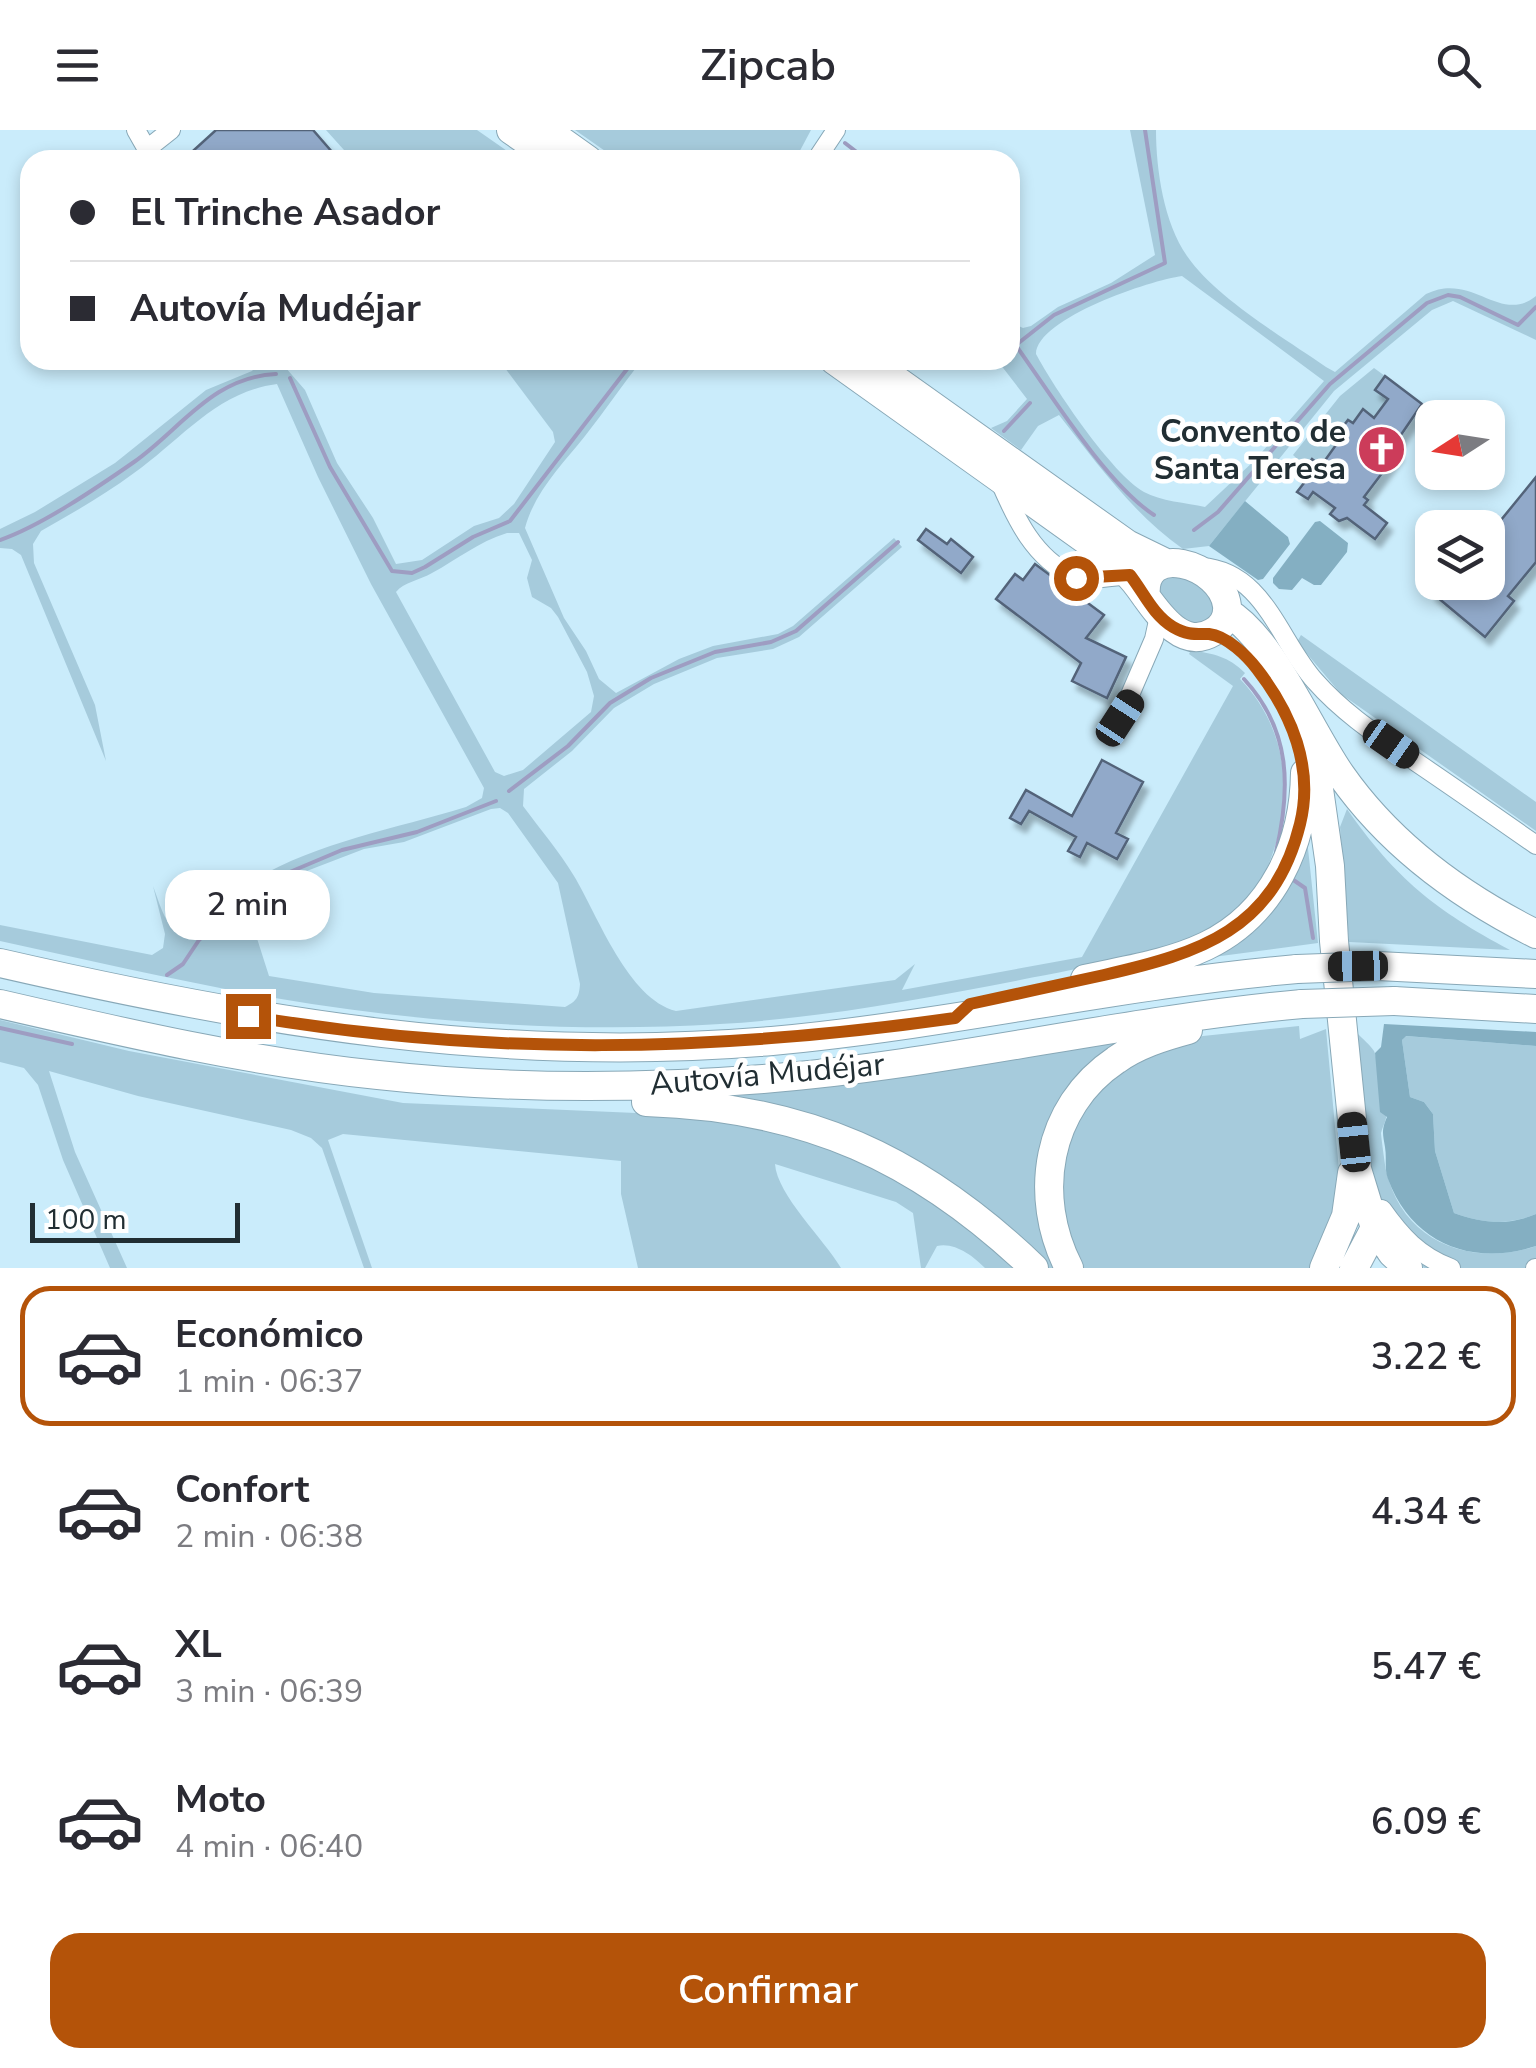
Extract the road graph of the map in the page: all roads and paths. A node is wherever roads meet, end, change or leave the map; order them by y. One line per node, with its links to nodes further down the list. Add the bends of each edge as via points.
1 (171, 130): 4 (street)
2 (511, 130): 5 (highway)
3 (546, 130): 6 (highway)
4 (154, 150)
5 (540, 150)
6 (574, 150)
7 (848, 370): 10 (highway, via 1107,555)
8 (882, 370): 9 (highway, via 1127,544)
9 (1179, 564): 10 (highway, via 1149,576); 11 (street, via 1215,568 1243,582); 12 (highway, via 1215,583)
10 (1145, 596): 12 (highway); 12 (street, via 1154,639 1120,718 1164,647)
11 (1272, 618): 12 (street, via 1248,600); 15 (street, via 1312,678 1349,714)
12 (1212, 621): 13 (highway, via 1238,619); 14 (highway, via 1259,671)
13 (1302, 711): 16 (highway, via 1343,777 1398,841 1468,896); 17 (highway, via 1326,832)
14 (1305, 766): 17 (highway); 23 (highway, via 1302,816 1284,868 1233,930 1177,958 970,1004)
15 (1536, 845)
16 (1536, 934)
17 (1334, 941): 25 (highway)
18 (0, 964): 23 (highway, Autovía Mudéjar, via 294,1024 490,1044 700,1045)
19 (1536, 974): 23 (highway, Autovía Mudéjar, bridge, via 1297,968)
20 (0, 1004): 24 (highway, Autovía Mudéjar, via 265,1060)
21 (1230, 1010): 22 (highway, Autovía Mudéjar, bridge, via 1394,1001); 24 (highway, Autovía Mudéjar, via 827,1073); 28 (highway, via 1116,1059 1072,1105 1054,1144 1047,1187 1053,1230)
22 (1536, 1010)
23 (955, 1018)
24 (555, 1086): 27 (highway, via 570,1099 708,1106 832,1134 944,1192)
25 (1354, 1142): 26 (highway, via 1364,1199); 29 (highway, via 1346,1216)
26 (1379, 1218): 30 (highway); 31 (highway, via 1392,1253); 32 (street)
27 (1034, 1268)
28 (1069, 1268)
29 (1324, 1268)
30 (1354, 1268)
31 (1408, 1268)
32 (1450, 1268)

